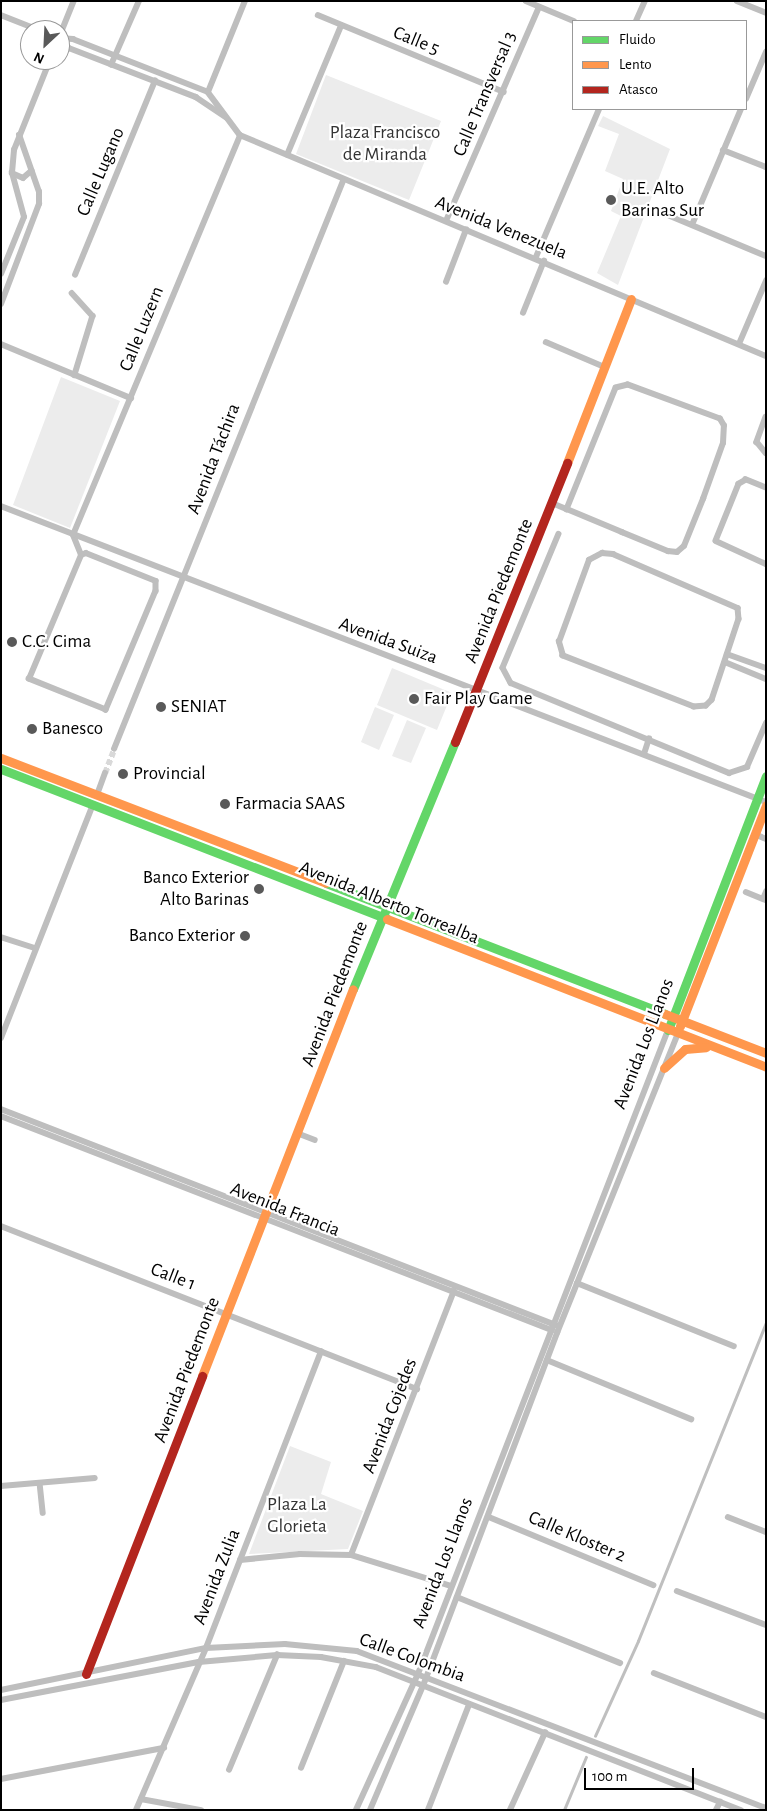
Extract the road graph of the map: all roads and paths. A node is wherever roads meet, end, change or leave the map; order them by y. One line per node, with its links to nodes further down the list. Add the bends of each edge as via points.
1 (74, 1): 11 (street)
2 (138, 1): 19 (street)
3 (245, 1): 23 (street)
4 (526, 1): 7 (street)
5 (645, 1): 13 (street)
6 (736, 1): 8 (street)
7 (539, 7): 12 (street); 24 (street, Calle Transversal 3)
8 (766, 13)
9 (1, 15): 14 (street)
10 (318, 16): 15 (street, Calle 5)
11 (67, 20)
12 (572, 20)
13 (636, 20)
14 (20, 22)
15 (341, 26): 24 (street, Calle 5); 32 (street)
16 (70, 40): 19 (street)
17 (70, 48): 20 (street)
18 (766, 52): 25 (street)
19 (116, 54): 20 (street); 23 (street)
20 (111, 65): 22 (street)
21 (46, 70): 30 (street)
22 (155, 81): 28 (street, via 196,97); 47 (street, Calle Lugano)
23 (208, 92): 28 (street)
24 (504, 92): 40 (street, Calle Transversal 3)
25 (747, 94)
26 (599, 110): 44 (street)
27 (741, 110): 31 (street)
28 (231, 120): 29 (street)
29 (240, 134): 32 (street, Avenida Venezuela); 60 (street, Calle Luzern)
30 (19, 135): 33 (street); 34 (street)
31 (723, 150): 35 (street); 41 (street)
32 (287, 155): 38 (street, Avenida Venezuela)
33 (13, 161): 34 (street); 37 (street)
34 (27, 162): 36 (street)
35 (766, 167)
36 (31, 171): 37 (street, via 23,178); 52 (street, via 39,192 36,216)
37 (12, 173): 46 (street, via 24,217)
38 (343, 180): 40 (street, Avenida Venezuela); 71 (street, Avenida Táchira)
39 (656, 210): 41 (street)
40 (446, 220): 42 (street, Avenida Venezuela)
41 (692, 225): 43 (street)
42 (466, 230): 44 (street, Avenida Venezuela); 49 (street)
43 (766, 256)
44 (536, 257): 45 (street, Avenida Venezuela)
45 (544, 261): 51 (street, Avenida Venezuela); 53 (street)
46 (1, 274)
47 (75, 275)
48 (766, 281): 56 (street)
49 (446, 282)
50 (72, 293): 59 (street, via 93,316)
51 (631, 299): 56 (street, Avenida Venezuela); 58 (street, Avenida Piedemonte)
52 (1, 304)
53 (523, 313)
54 (546, 342): 58 (street)
55 (1, 344): 59 (street)
56 (739, 344): 57 (street, Avenida Venezuela)
57 (766, 356)
58 (605, 367): 64 (street, Avenida Piedemonte)
59 (75, 375): 60 (street)
60 (130, 398): 68 (street, Calle Luzern)
61 (766, 417): 62 (street, via 757,442)
62 (766, 453)
63 (766, 488): 70 (street, via 746,480 739,484 716,541)
64 (552, 503): 66 (street); 76 (street, Avenida Piedemonte)
65 (1, 506): 68 (street, Avenida Suiza)
66 (566, 509): 66 (street, via 668,552 679,550 703,499 723,443 724,426 720,419 637,388 616,388)
67 (559, 534): 78 (street, via 503,668 505,676 511,683)
68 (73, 535): 69 (street); 71 (street, Avenida Suiza)
69 (80, 555): 69 (street, via 29,679 106,710 156,591 156,581 86,553)
70 (766, 564)
71 (185, 578): 76 (street, Avenida Suiza); 79 (street, Avenida Táchira)
72 (728, 654): 73 (street); 73 (street, via 739,619 733,603 614,554 602,553 589,560 559,642 565,659 696,708 712,700); 74 (street)
73 (725, 662): 75 (street)
74 (766, 668)
75 (766, 679)
76 (477, 691): 80 (street, Avenida Suiza); 93 (street, Avenida Piedemonte)
77 (766, 723): 78 (street, via 747,767 740,772 729,772)
78 (649, 739): 80 (street)
79 (114, 749)
80 (644, 754): 86 (street, Avenida Suiza)
81 (1, 758): 85 (street, Avenida Alberto Torrealba)
82 (1, 769): 87 (street, Avenida Alberto Torrealba)
83 (105, 773): 85 (street)
84 (766, 776): 86 (street, Avenida Los Llanos)
85 (97, 795): 93 (street, Avenida Alberto Torrealba)
86 (763, 802): 88 (street, Avenida Los Llanos); 97 (street, Avenida Los Llanos)
87 (93, 805): 94 (street, Avenida Alberto Torrealba); 96 (street)
88 (755, 834): 89 (street); 98 (street, Avenida Los Llanos)
89 (766, 839)
90 (746, 892): 92 (street)
91 (766, 892): 92 (street)
92 (764, 900)
93 (386, 907): 94 (street, Avenida Piedemonte); 97 (street, Avenida Alberto Torrealba)
94 (381, 917): 99 (street, Avenida Alberto Torrealba); 108 (street, Avenida Piedemonte)
95 (1, 937): 96 (street)
96 (35, 948): 101 (street)
97 (672, 1017): 98 (street, Avenida Alberto Torrealba); 99 (street, Avenida Los Llanos)
98 (682, 1021): 100 (street, Avenida Los Llanos); 103 (street, Avenida Alberto Torrealba)
99 (668, 1030): 100 (street, Avenida Alberto Torrealba); 115 (street, Avenida Los Llanos)
100 (678, 1033): 102 (street, Avenida Alberto Torrealba); 105 (street, Avenida Los Llanos)
101 (1, 1038)
102 (714, 1047): 104 (street, Avenida Alberto Torrealba); 105 (street, via 688,1048)
103 (766, 1053)
104 (766, 1067)
105 (664, 1068): 112 (street, Avenida Los Llanos)
106 (1, 1109): 110 (street, Avenida Francia)
107 (1, 1116): 110 (street, Avenida Francia)
108 (297, 1133): 109 (street); 110 (street, Avenida Piedemonte)
109 (315, 1140)
110 (266, 1215): 113 (street, Avenida Francia); 114 (street, Avenida Piedemonte)
111 (1, 1226): 114 (street, Calle 1)
112 (577, 1283): 116 (street, Avenida Los Llanos); 117 (street)
113 (454, 1290): 115 (street, Avenida Francia); 120 (street, Avenida Cojedes)
114 (226, 1315): 118 (street, Calle 1); 142 (street, Avenida Piedemonte)
115 (551, 1326): 116 (street); 132 (street, Avenida Los Llanos)
116 (558, 1330): 119 (street, Avenida Los Llanos)
117 (734, 1346)
118 (320, 1352): 120 (street, Calle 1); 130 (street, Avenida Zulia)
119 (547, 1360): 121 (street); 126 (street, Avenida Los Llanos)
120 (416, 1389): 129 (street, Avenida Cojedes)
121 (692, 1419)
122 (95, 1478): 123 (street)
123 (40, 1483): 124 (street); 125 (street)
124 (1, 1486)
125 (43, 1512)
126 (489, 1517): 131 (street, Calle Kloster 2); 134 (street, Avenida Los Llanos)
127 (728, 1517): 128 (street)
128 (766, 1532)
129 (351, 1555): 130 (street, via 300,1554); 132 (street)
130 (240, 1560): 136 (street, Avenida Zulia)
131 (653, 1585)
132 (451, 1586): 143 (street, Avenida Los Llanos)
133 (677, 1591): 135 (street)
134 (457, 1597): 140 (street); 144 (street, Avenida Los Llanos)
135 (766, 1625)
136 (206, 1648): 139 (street, Avenida Zulia); 142 (street, Calle Colombia); 143 (street, Calle Colombia, via 285,1644 357,1651)
137 (277, 1655): 138 (street, Calle Colombia); 139 (street, Calle Colombia); 154 (street)
138 (344, 1661): 145 (street, Calle Colombia, via 376,1667); 153 (street)
139 (199, 1662): 148 (street, Calle Colombia); 152 (street, Avenida Zulia)
140 (620, 1663)
141 (654, 1673): 150 (street)
142 (86, 1674): 147 (street, Calle Colombia)
143 (418, 1674): 144 (street, Calle Colombia); 145 (street, Avenida Los Llanos)
144 (426, 1677): 146 (street, Avenida Los Llanos); 158 (street, Calle Colombia)
145 (414, 1682): 146 (street, Calle Colombia); 161 (street, Avenida Los Llanos)
146 (423, 1686): 149 (street, Calle Colombia); 162 (street, Avenida Los Llanos)
147 (1, 1690)
148 (1, 1700)
149 (469, 1705): 151 (street, Calle Colombia); 163 (street)
150 (766, 1717)
151 (545, 1733): 157 (street, Calle Colombia); 164 (street)
152 (164, 1748): 155 (street); 156 (street, Avenida Zulia)
153 (301, 1768)
154 (229, 1770)
155 (1, 1778)
156 (141, 1799): 159 (street, Avenida Zulia); 160 (street)
157 (720, 1802): 165 (street); 166 (street, Calle Colombia)
158 (766, 1808)
159 (136, 1810)
160 (201, 1810)
161 (356, 1810)
162 (370, 1810)
163 (428, 1810)
164 (510, 1810)
165 (716, 1810)
166 (740, 1810)

